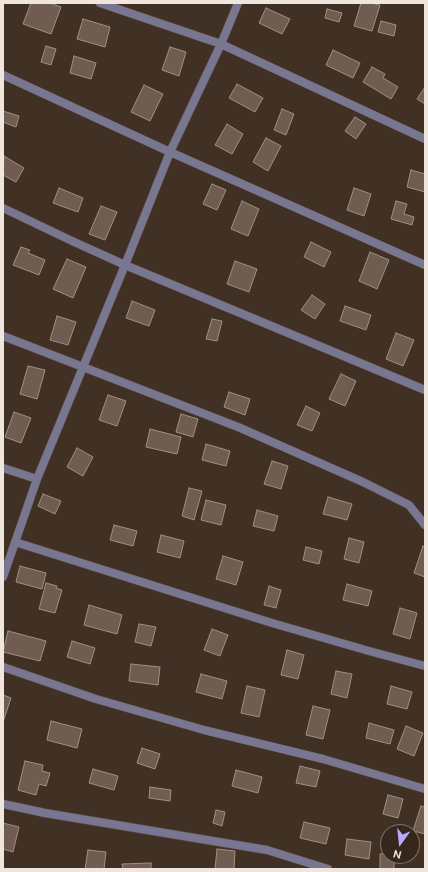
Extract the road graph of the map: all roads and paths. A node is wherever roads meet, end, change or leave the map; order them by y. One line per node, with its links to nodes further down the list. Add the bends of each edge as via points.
1 (100, 3): 3 (street)
2 (238, 3): 3 (street)
3 (221, 44): 5 (street); 6 (street)
4 (3, 75): 6 (street)
5 (425, 139)
6 (170, 152): 8 (street); 9 (street)
7 (3, 208): 8 (street)
8 (125, 264): 11 (street); 12 (street)
9 (425, 265)
10 (3, 336): 11 (street)
11 (82, 367): 14 (street); 15 (street, via 238,427 363,482 408,505)
12 (425, 390)
13 (3, 468): 14 (street)
14 (37, 479): 16 (street)
15 (425, 525)
16 (15, 542): 17 (street); 18 (street, via 272,623)
17 (3, 577)
18 (425, 666)
19 (3, 667): 20 (street, via 96,699 196,728 323,759)
20 (425, 789)
21 (3, 804): 22 (street, via 267,850)
22 (328, 869)

